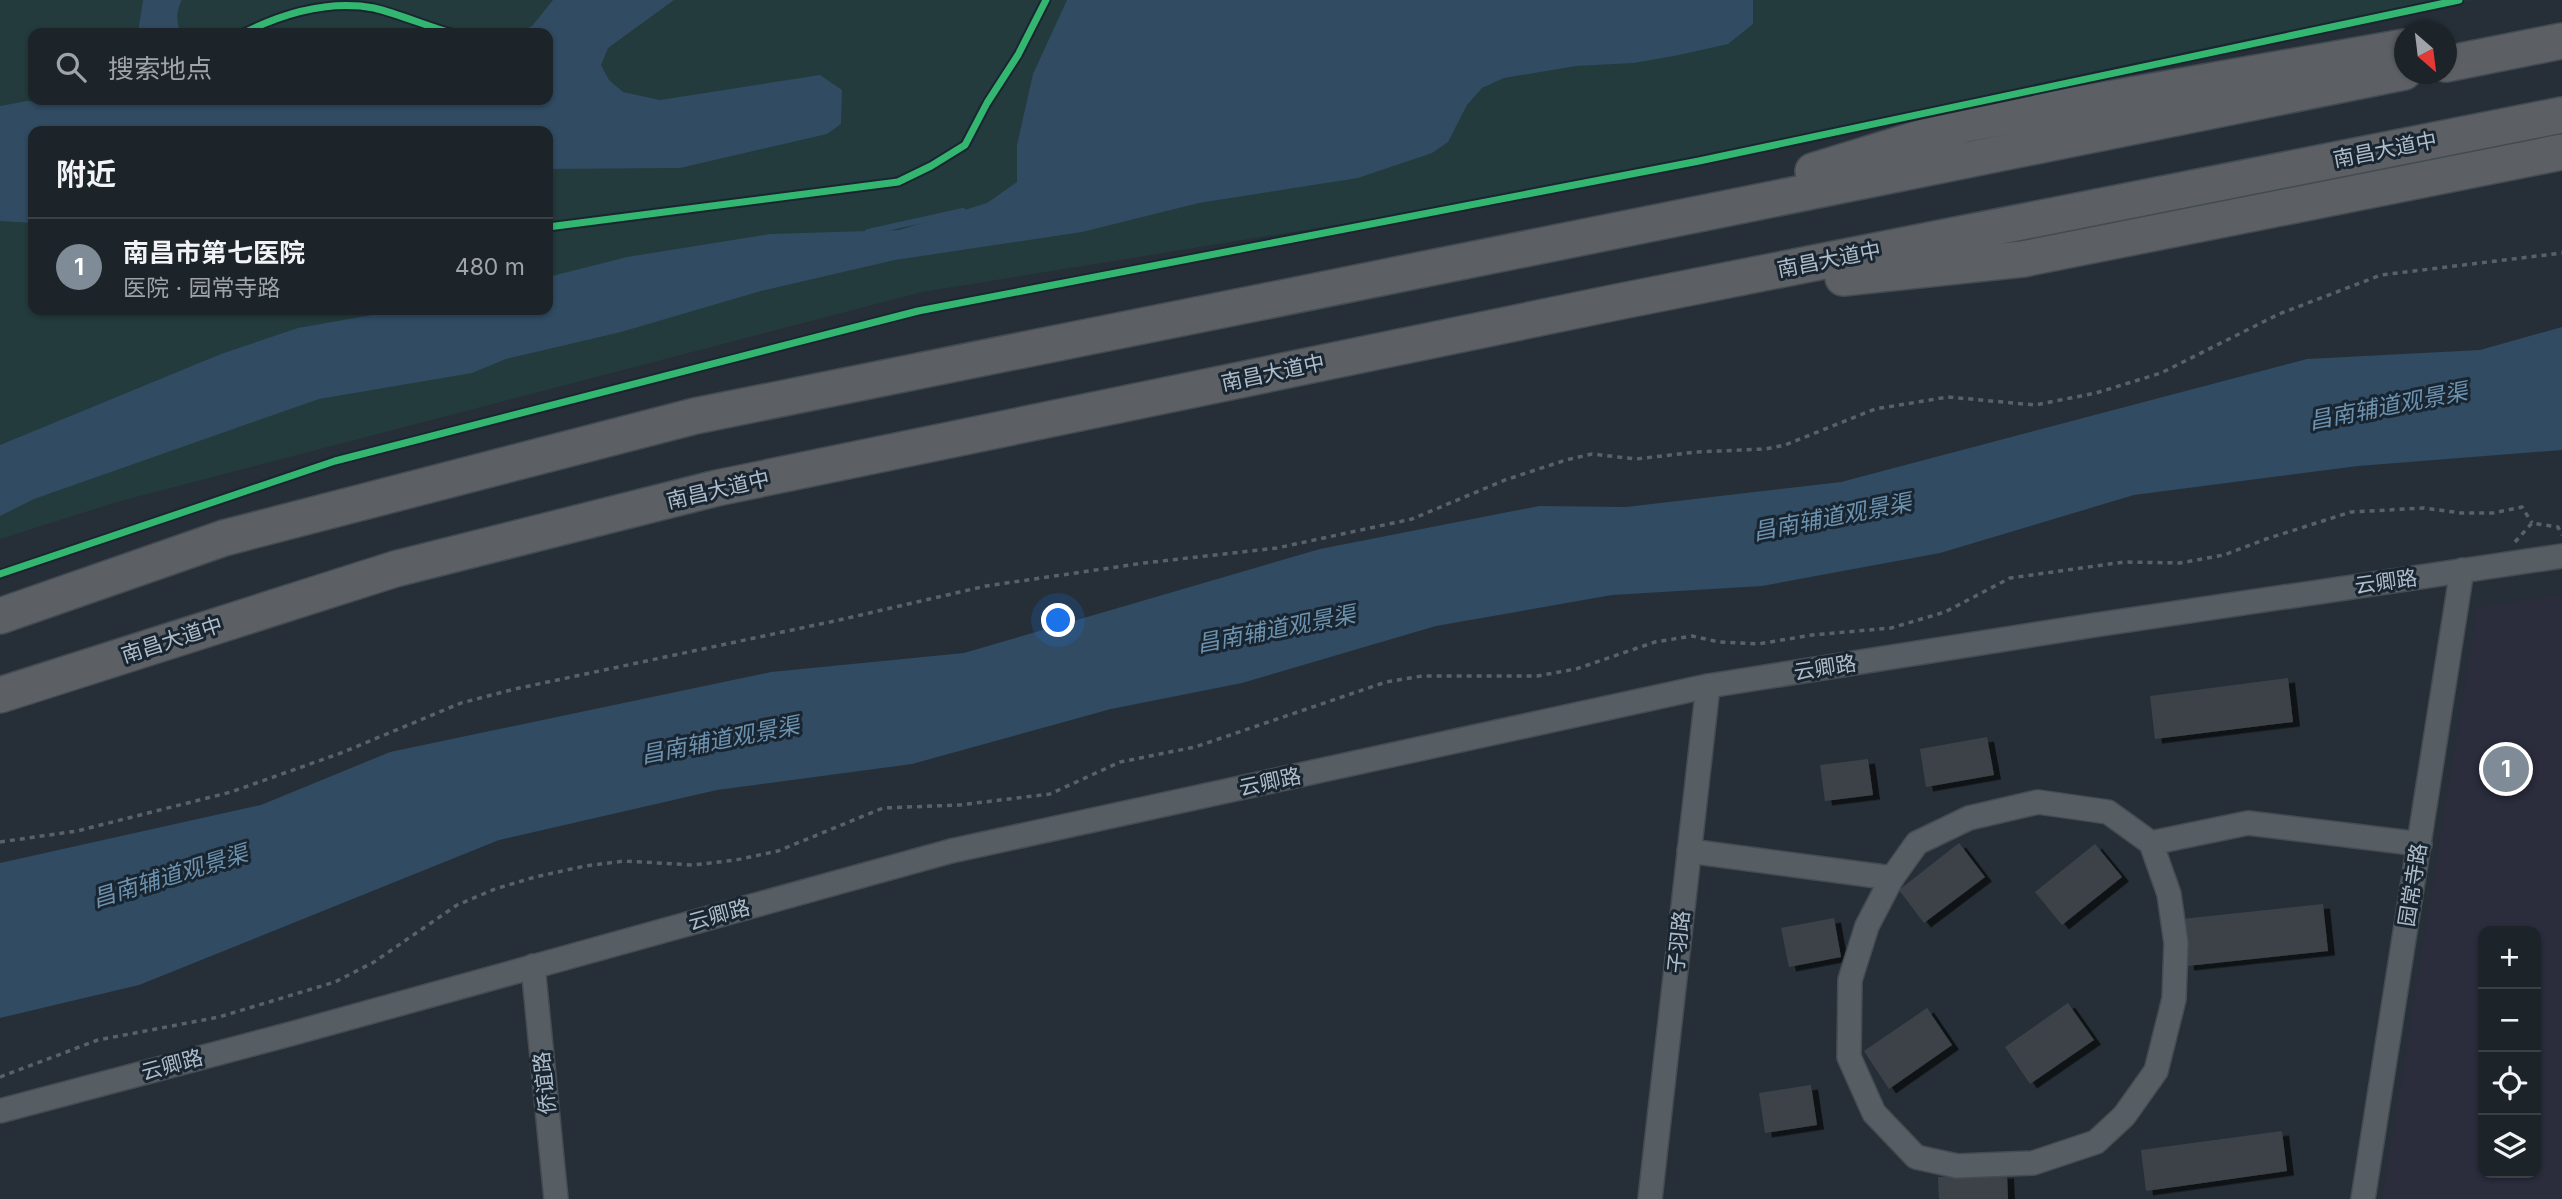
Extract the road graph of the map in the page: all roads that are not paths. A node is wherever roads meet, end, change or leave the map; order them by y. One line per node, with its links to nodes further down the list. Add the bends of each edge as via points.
1 (2562, 19): 2 (highway)
2 (2457, 37)
3 (2562, 41): 5 (highway)
4 (2394, 49): 11 (highway, via 1966,124)
5 (2457, 62)
6 (2394, 74): 11 (highway)
7 (2562, 115): 12 (highway, 南昌大道中)
8 (2562, 152): 10 (highway)
9 (2562, 160): 10 (highway)
10 (2497, 165): 12 (highway, via 2023,259)
11 (1620, 230): 15 (highway, via 695,416 224,538)
12 (1617, 302): 17 (highway, 南昌大道中, via 718,488 395,569)
13 (2562, 556): 14 (street, 云卿路)
14 (2462, 570): 16 (street, 云卿路); 19 (street, 园常寺路)
15 (0, 616)
16 (1708, 686): 20 (street, 子羽路); 22 (street, 云卿路, via 951,851)
17 (0, 695)
18 (2151, 843): 19 (street, via 2248,823); 21 (street, via 2108,812 2038,802 1969,818 1917,843); 21 (street, via 2169,894 2176,943 2174,999 2156,1071 2124,1116 2096,1142 2033,1163 1957,1166 1916,1157 1874,1113 1849,1057 1850,980 1867,926)
19 (2420, 844): 26 (street, 园常寺路)
20 (1689, 851): 21 (street); 25 (street, 子羽路)
21 (1892, 878)
22 (533, 966): 23 (street, 云卿路); 24 (street, 侨谊路)
23 (0, 1111)
24 (556, 1199)
25 (1650, 1199)
26 (2363, 1199)

